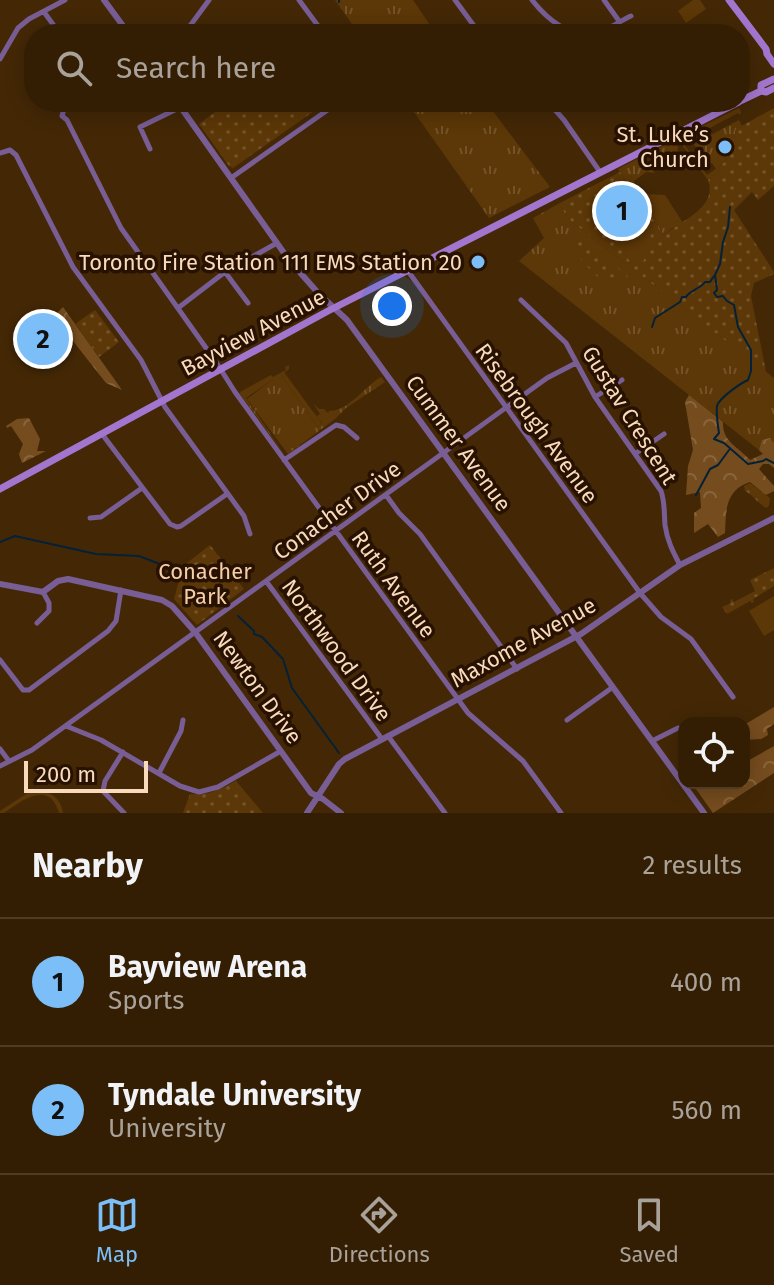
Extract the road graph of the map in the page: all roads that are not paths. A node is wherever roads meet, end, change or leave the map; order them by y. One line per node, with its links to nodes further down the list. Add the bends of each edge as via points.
1 (65, 0): 9 (street)
2 (104, 0): 13 (street)
3 (209, 0): 14 (street)
4 (299, 0): 15 (street)
5 (455, 0): 16 (street)
6 (532, 0): 17 (street)
7 (604, 0): 11 (street)
8 (729, 0): 19 (main road)
9 (44, 12): 12 (street); 22 (street, via 18,28)
10 (631, 16): 11 (street)
11 (619, 21): 18 (street)
12 (53, 24)
13 (122, 24)
14 (191, 24)
15 (317, 24)
16 (473, 24)
17 (556, 24)
18 (614, 24)
19 (748, 24)
20 (750, 26): 21 (main road)
21 (770, 51): 23 (main road)
22 (0, 59)
23 (774, 64)
24 (774, 79): 26 (main road, Bayview Avenue, via 761,85)
25 (774, 88): 26 (main road, Bayview Avenue)
26 (761, 91): 27 (main road, Bayview Avenue)
27 (750, 96)
28 (61, 112): 43 (street, Ruth Avenue, via 121,228)
29 (165, 112): 34 (street, via 140,127)
30 (185, 112): 37 (street, Cummer Avenue)
31 (325, 112): 37 (street)
32 (557, 112): 36 (street)
33 (719, 112): 36 (main road, Bayview Avenue)
34 (150, 149)
35 (0, 153): 49 (street, via 10,150 16,155 73,267 141,360)
36 (600, 172): 39 (main road, Bayview Avenue)
37 (231, 178): 38 (street, Cummer Avenue)
38 (277, 243): 40 (street); 44 (street, Cummer Avenue)
39 (408, 271): 44 (main road, Bayview Avenue); 50 (street, Risebrough Avenue)
40 (225, 272): 42 (street); 43 (street)
41 (521, 300): 45 (street, Gustav Crescent, via 566,343)
42 (248, 303)
43 (178, 308): 46 (street, Ruth Avenue)
44 (334, 308): 46 (main road, Bayview Avenue); 54 (street, Cummer Avenue)
45 (576, 363): 48 (street, Gustav Crescent); 50 (street, Conacher Drive)
46 (221, 369): 49 (main road, Bayview Avenue); 56 (street, Ruth Avenue)
47 (622, 380): 48 (street)
48 (595, 397): 55 (street, Gustav Crescent)
49 (162, 401): 51 (main road, Bayview Avenue); 59 (street)
50 (507, 407): 54 (street, Conacher Drive); 70 (street, Risebrough Avenue)
51 (102, 434): 57 (street); 58 (main road, Bayview Avenue)
52 (664, 434): 55 (street)
53 (357, 438): 56 (street, via 336,425)
54 (443, 452): 60 (street, Conacher Drive); 73 (street, Cummer Avenue)
55 (635, 454): 65 (street, Gustav Crescent, via 665,500 665,527)
56 (284, 460): 63 (street, Ruth Avenue)
57 (142, 488): 59 (street, via 177,527); 61 (street, via 101,517)
58 (0, 489)
59 (227, 494): 64 (street)
60 (386, 495): 63 (street, Conacher Drive); 75 (street)
61 (90, 518)
62 (774, 518): 65 (street, Maxome Avenue)
63 (336, 531): 66 (street, Conacher Drive); 78 (street, Ruth Avenue)
64 (250, 534)
65 (680, 565): 70 (street, Maxome Avenue)
66 (266, 581): 72 (street, Conacher Drive); 83 (street, Northwood Drive)
67 (0, 584): 69 (street, Newton Drive)
68 (121, 590): 69 (street, Newton Drive, via 68,579); 72 (street, Newton Drive, via 166,602); 74 (street, via 116,621 108,631 29,690 23,690)
69 (43, 592): 71 (street, via 49,611)
70 (640, 593): 73 (street, Maxome Avenue); 77 (street, Risebrough Avenue, via 691,639)
71 (37, 623)
72 (195, 632): 81 (street, Conacher Drive); 86 (street, Newton Drive)
73 (576, 637): 75 (street, Maxome Avenue); 76 (street, Cummer Avenue)
74 (0, 660)
75 (517, 669): 78 (street, Maxome Avenue)
76 (613, 687): 80 (street); 84 (street, Cummer Avenue)
77 (733, 697)
78 (458, 699): 83 (street, Maxome Avenue); 96 (street, Ruth Avenue, via 474,720 523,761)
79 (183, 720): 90 (street)
80 (567, 720)
81 (65, 726): 87 (street); 88 (street, Conacher Drive)
82 (678, 728): 84 (street)
83 (385, 737): 91 (street, Maxome Avenue, via 339,764); 95 (street, Northwood Drive)
84 (652, 741): 97 (street, Cummer Avenue)
85 (0, 749): 88 (street)
86 (281, 751): 90 (street, via 209,791 190,790); 91 (street, Newton Drive)
87 (123, 752): 90 (street); 92 (street, via 103,791)
88 (9, 761): 89 (street, Conacher Drive)
89 (0, 766)
90 (159, 773)
91 (318, 796): 93 (street, Maxome Avenue); 94 (street, Newton Drive)
92 (124, 813)
93 (307, 813)
94 (341, 813)
95 (445, 813)
96 (561, 813)
97 (704, 813)

